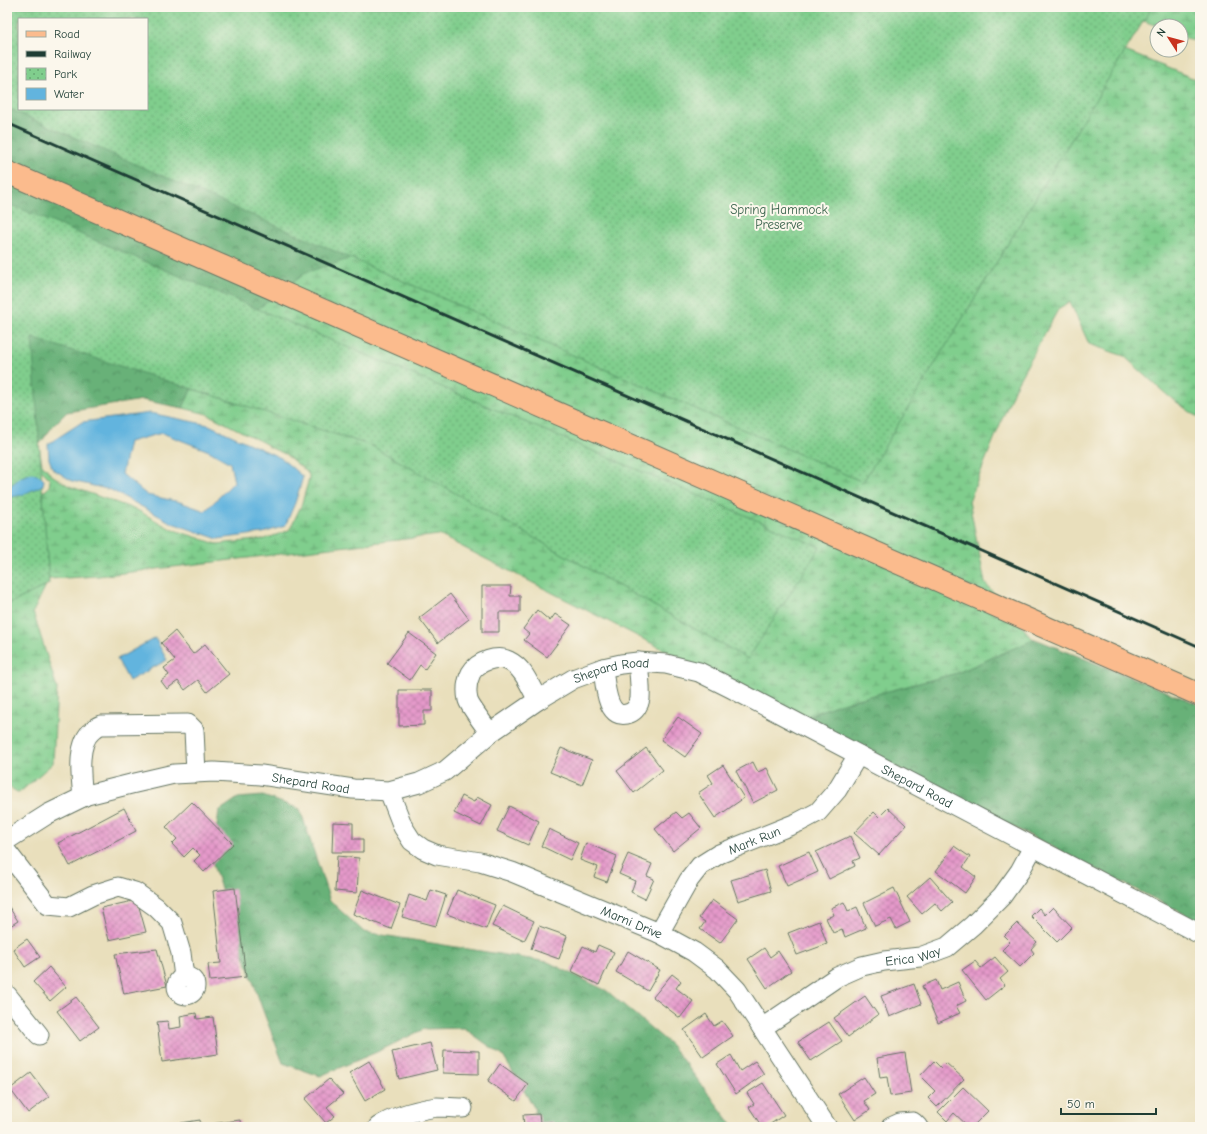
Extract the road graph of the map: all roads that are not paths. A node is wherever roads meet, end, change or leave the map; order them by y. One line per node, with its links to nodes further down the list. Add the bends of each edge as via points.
1 (7, 172): 4 (main road)
2 (638, 662): 3 (street, Shepard Road); 3 (street, via 638,707 624,714 612,709 608,701); 7 (street, Shepard Road, via 666,664 699,672)
3 (603, 668): 5 (street, Shepard Road, via 573,679)
4 (1200, 696)
5 (538, 700): 6 (street, Shepard Road); 6 (street, via 520,669 509,661 498,658 484,662 472,672 467,685 468,701)
6 (490, 733): 9 (street, Shepard Road, via 445,770 419,783)
7 (858, 755): 12 (street, Shepard Road); 14 (street, Mark Run, via 837,790 818,812 719,854 700,866 689,880)
8 (196, 773): 9 (street, Shepard Road, via 261,775 353,789); 10 (street, Shepard Road, via 167,776); 10 (street, via 194,730 188,724 101,725 92,730 84,741 80,776)
9 (388, 791): 14 (street, Marni Drive, via 403,827 412,841 423,849 437,855 480,862 512,872)
10 (84, 797): 11 (street, Shepard Road, via 48,814)
11 (7, 840)
12 (1033, 847): 15 (street, Shepard Road); 18 (street, Erica Way, via 1002,896 947,947 920,957 862,966 837,977)
13 (7, 852): 16 (street, via 48,905 69,907 118,886 146,899 172,923 182,953)
14 (659, 933): 18 (street, Marni Drive, via 694,952 717,969 737,990)
15 (1200, 934)
16 (184, 976)
17 (7, 994): 19 (street)
18 (762, 1028): 22 (street, Marni Drive)
19 (39, 1035)
20 (463, 1108): 21 (street, via 438,1107 412,1112)
21 (378, 1127)
22 (827, 1127)
23 (891, 1127): 24 (street, via 913,1122)
24 (918, 1127)

